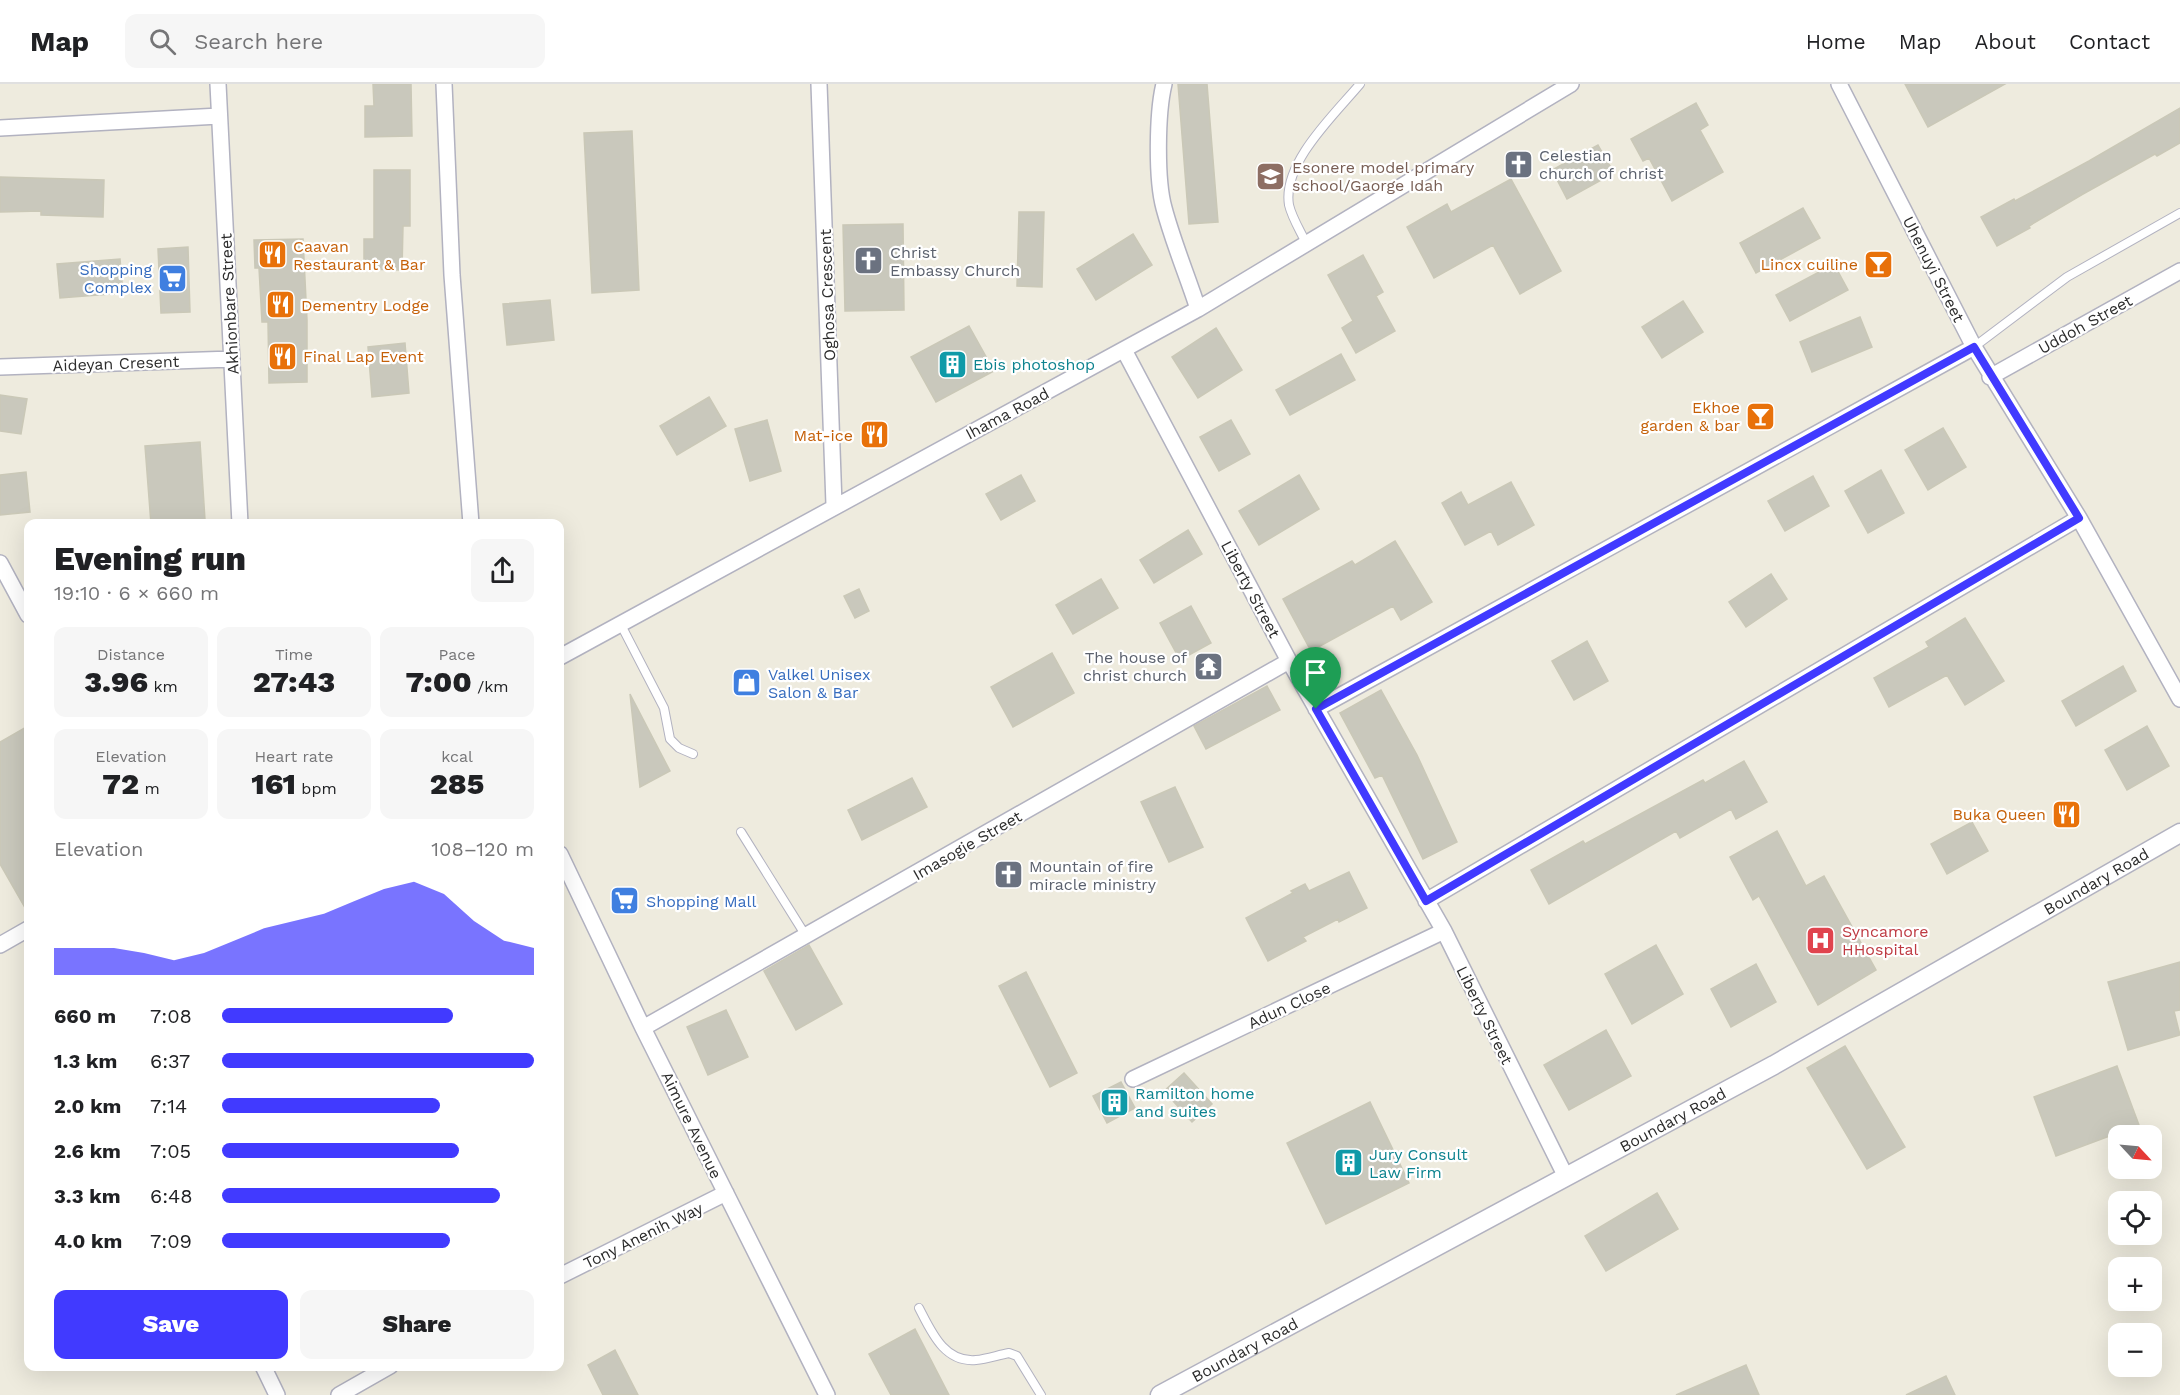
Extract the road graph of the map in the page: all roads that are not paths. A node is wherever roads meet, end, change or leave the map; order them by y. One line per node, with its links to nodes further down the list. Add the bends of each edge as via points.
1 (218, 84): 8 (street, Akhionbare Street)
2 (444, 84): 22 (street, via 452,275)
3 (819, 84): 19 (street, Oghosa Crescent)
4 (1164, 84): 13 (street, via 1159,159 1163,206)
5 (1360, 84): 11 (lane, via 1307,147 1294,171 1289,206)
6 (1571, 84): 11 (street, Ihama Road)
7 (1839, 84): 14 (street, Uhenuyi Street)
8 (219, 116): 9 (street); 16 (street, Akhionbare Street)
9 (0, 128)
10 (2180, 213): 14 (lane, via 2067,277)
11 (1306, 243): 13 (street, Ihama Road)
12 (2180, 271): 18 (street, Uddoh Street)
13 (1198, 309): 15 (street, Ihama Road)
14 (1974, 347): 18 (street, Uhenuyi Street); 29 (street)
15 (1124, 350): 19 (street, Ihama Road); 27 (street, Liberty Street)
16 (232, 359): 17 (street, Aideyan Cresent); 21 (street, Akhionbare Street)
17 (0, 366)
18 (1990, 376): 20 (street, Uhenuyi Street)
19 (834, 506): 25 (street, Ihama Road)
20 (2079, 518): 28 (street, Uhenuyi Street); 34 (street)
21 (240, 519)
22 (471, 519)
23 (0, 563): 24 (street)
24 (24, 608)
25 (620, 623): 26 (street, Ihama Road); 30 (lane, via 664,708 669,739)
26 (564, 655)
27 (1289, 661): 29 (street, Liberty Street); 37 (street, Imasogie Street)
28 (2180, 699)
29 (1316, 709): 34 (street, Liberty Street)
30 (693, 754)
31 (741, 832): 37 (lane)
32 (2180, 833): 41 (street, Boundary Road, via 1774,1065)
33 (564, 862): 39 (street, Aimure Avenue)
34 (1426, 901): 36 (street, Liberty Street)
35 (24, 931): 38 (street)
36 (1444, 931): 40 (street, Adun Close); 41 (street, Liberty Street)
37 (806, 936): 39 (street, Imasogie Street)
38 (0, 945)
39 (644, 1028): 42 (street, Aimure Avenue)
40 (1133, 1079)
41 (1566, 1177): 51 (street, Boundary Road)
42 (726, 1193): 43 (street, Tony Anenih Way); 49 (street, Aimure Avenue)
43 (564, 1274)
44 (919, 1308): 50 (lane, via 938,1343 948,1352 974,1360 1014,1354)
45 (265, 1371): 47 (street)
46 (381, 1371): 48 (street)
47 (276, 1395)
48 (339, 1395)
49 (827, 1395)
50 (1041, 1395)
51 (1160, 1395)

